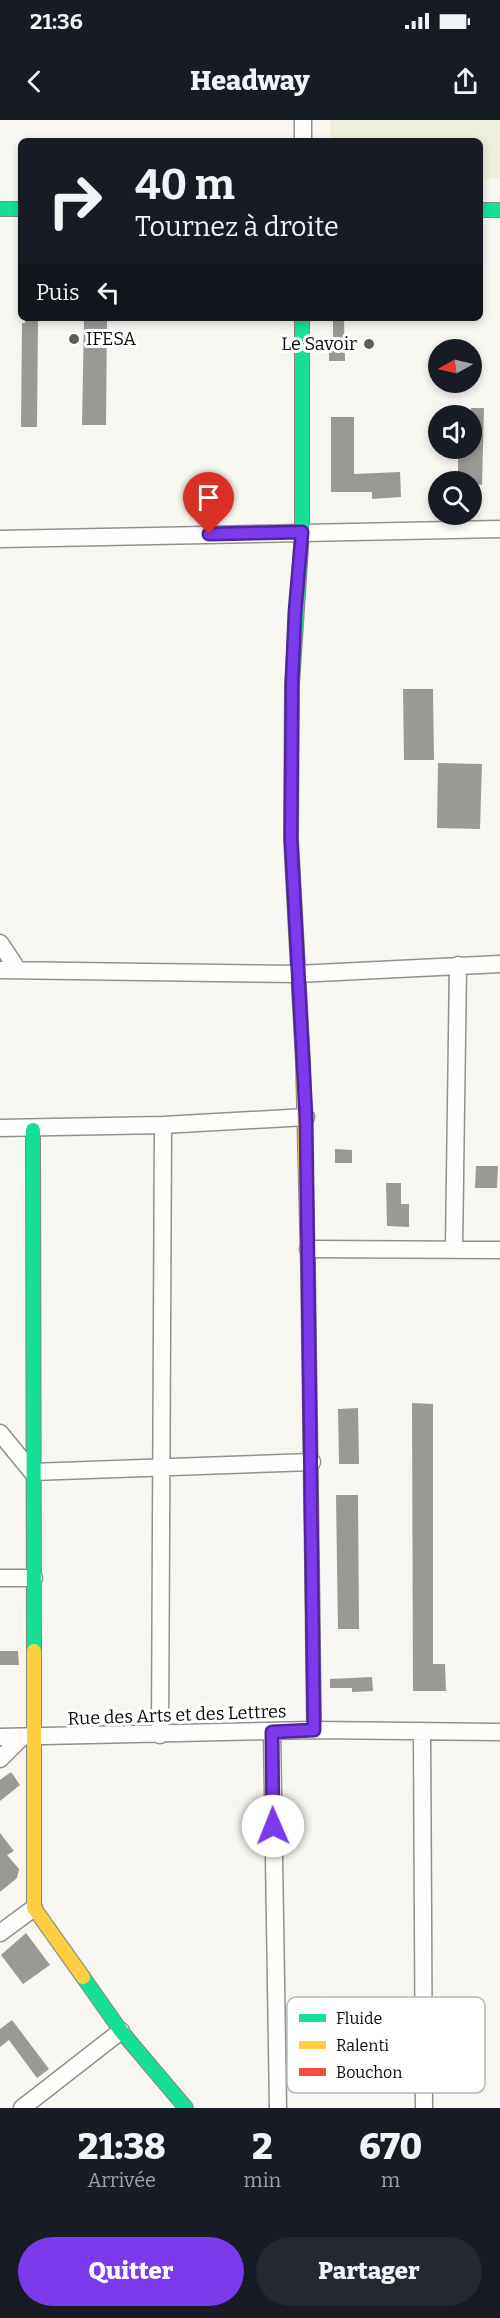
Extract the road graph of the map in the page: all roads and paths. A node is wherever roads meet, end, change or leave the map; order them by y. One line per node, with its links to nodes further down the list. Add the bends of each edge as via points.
1 (303, 120): 2 (street)
2 (303, 138)
3 (18, 208): 4 (street)
4 (0, 209)
5 (483, 210): 6 (street)
6 (500, 210)
7 (302, 321): 9 (street)
8 (500, 529): 9 (street)
9 (302, 532): 10 (street); 16 (street, via 292,684 291,839)
10 (0, 539)
11 (0, 943): 14 (street)
12 (500, 964): 13 (street)
13 (458, 965): 16 (street); 21 (street)
14 (18, 969): 15 (street); 16 (street)
15 (0, 970)
16 (297, 974): 17 (street)
17 (306, 1117): 18 (street); 22 (street)
18 (163, 1125): 20 (street); 26 (street)
19 (0, 1128): 20 (street)
20 (33, 1130): 27 (street)
21 (454, 1248): 22 (street); 23 (street)
22 (308, 1249): 25 (street)
23 (500, 1250)
24 (0, 1433): 27 (street)
25 (312, 1462): 26 (street); 30 (street)
26 (163, 1468): 27 (street); 34 (street)
27 (32, 1472): 29 (street)
28 (0, 1578): 29 (street)
29 (34, 1578): 36 (street)
30 (314, 1730): 31 (street, Rue des Arts et des Lettres); 32 (street, Rue des Arts et des Lettres)
31 (422, 1731): 33 (street, Rue des Arts et des Lettres); 40 (street)
32 (272, 1732): 34 (street, Rue des Arts et des Lettres); 45 (street)
33 (500, 1732)
34 (160, 1736): 36 (street, Rue des Arts et des Lettres)
35 (0, 1737): 36 (street, Rue des Arts et des Lettres)
36 (27, 1739): 37 (street); 38 (street)
37 (0, 1759)
38 (34, 1908): 39 (street); 41 (street)
39 (0, 1933)
40 (423, 1997)
41 (121, 2031): 43 (street); 44 (street)
42 (424, 2093): 46 (street)
43 (22, 2108)
44 (186, 2108)
45 (278, 2108)
46 (424, 2108)

